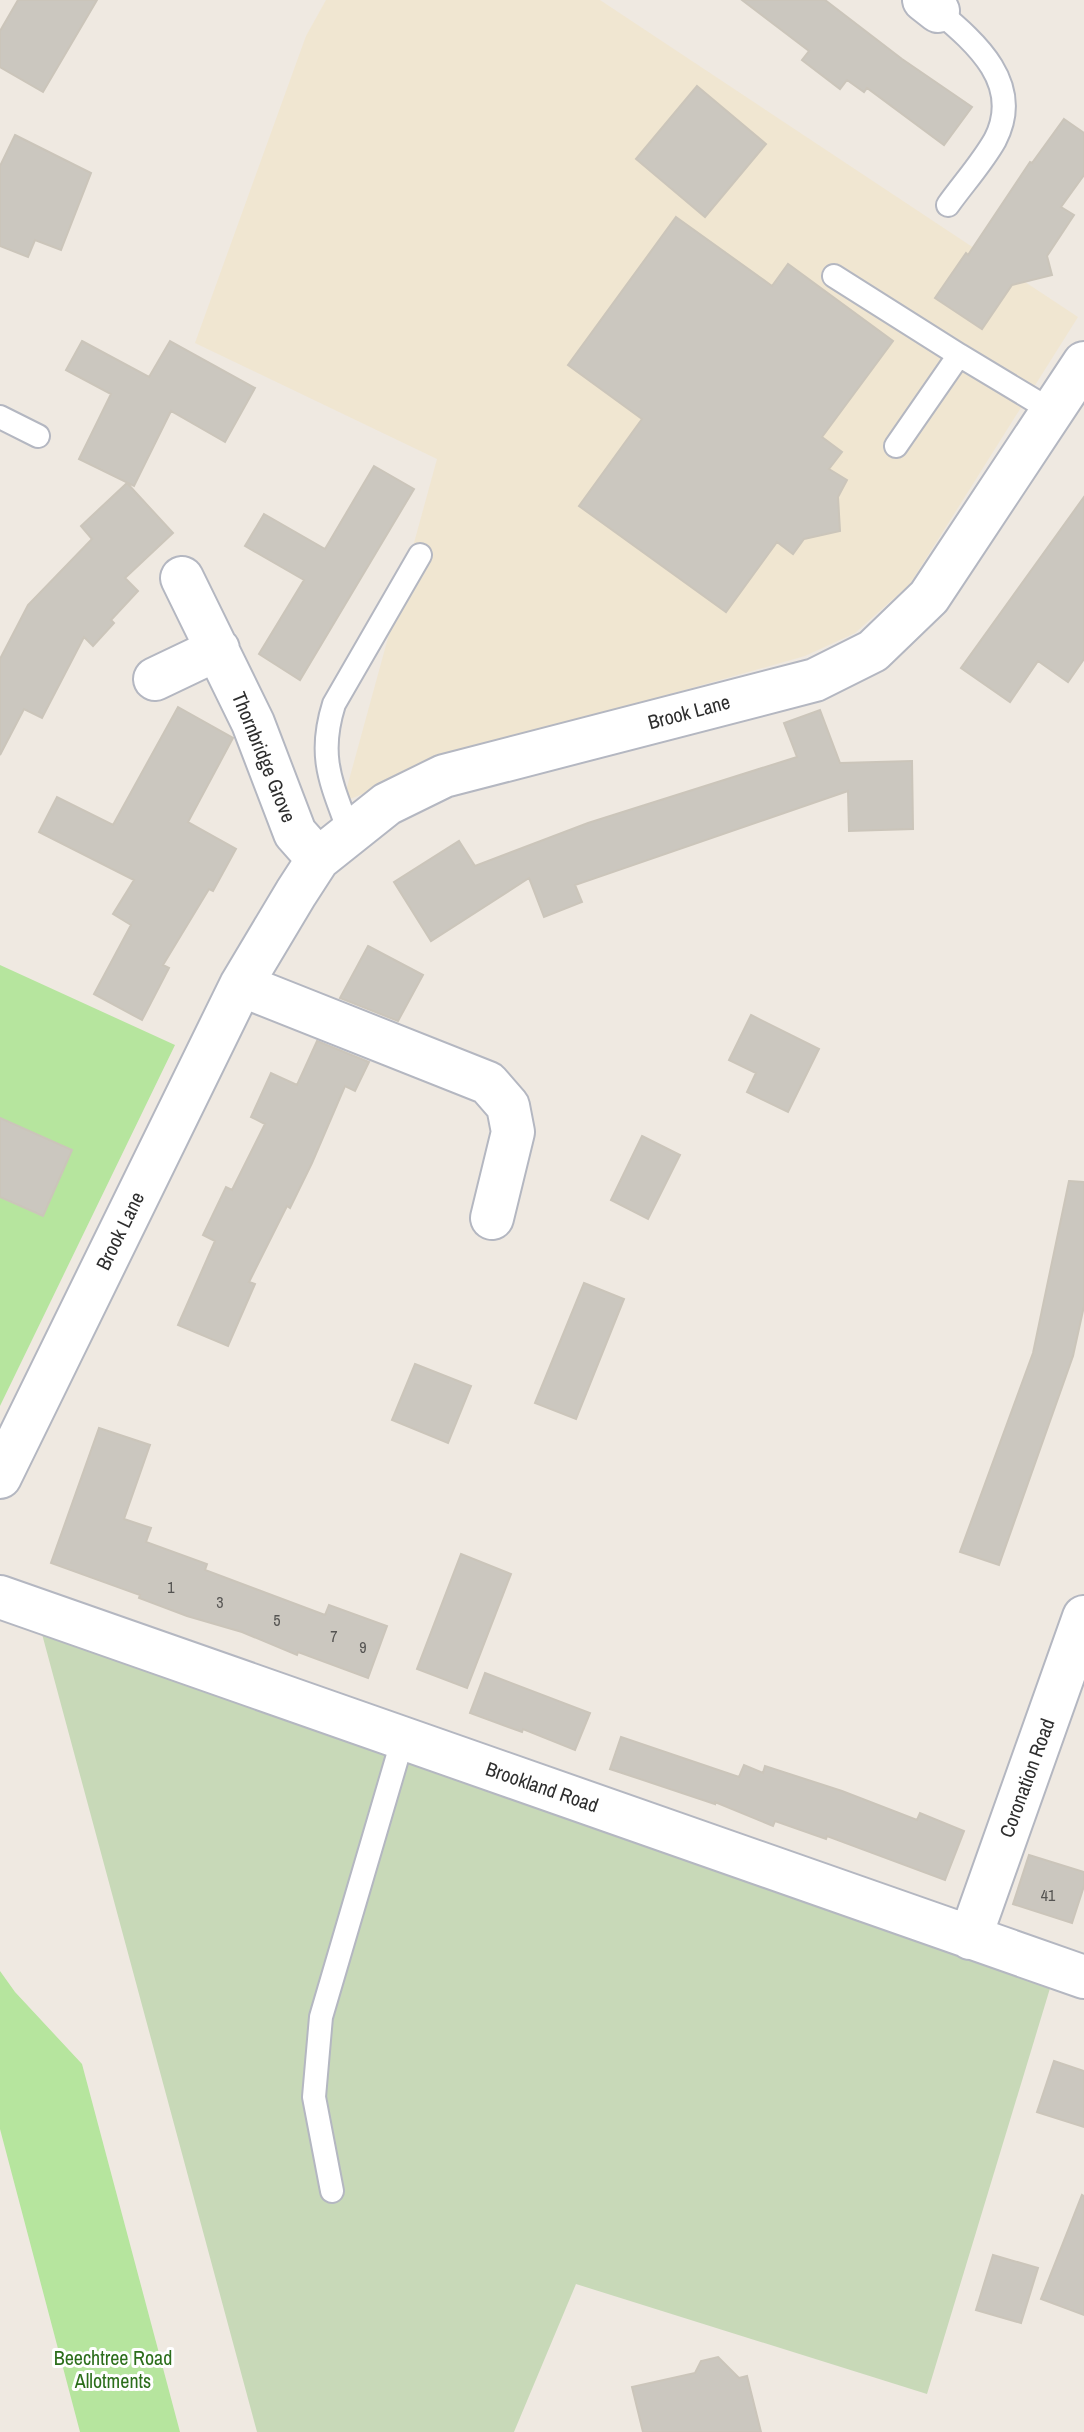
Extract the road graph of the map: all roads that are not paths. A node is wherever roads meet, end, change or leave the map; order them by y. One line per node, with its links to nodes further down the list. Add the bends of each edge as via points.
1 (931, 6): 2 (lane, via 973,39 991,62 1001,88 1003,117 995,139)
2 (948, 205)
3 (834, 276): 4 (lane)
4 (959, 355): 6 (lane); 9 (lane)
5 (1084, 363): 6 (street, Brook Lane)
6 (1052, 411): 14 (street, Brook Lane, via 929,597 873,651 815,680 444,776 387,804)
7 (0, 417): 8 (lane)
8 (38, 436)
9 (896, 446)
10 (420, 555): 14 (lane, via 334,704 325,730)
11 (182, 578): 12 (street, Thornbridge Grove)
12 (218, 649): 13 (street); 14 (street, Thornbridge Grove, via 295,833)
13 (155, 679)
14 (334, 846): 15 (street, Brook Lane)
15 (241, 985): 16 (street, via 488,1083 508,1106 513,1132); 17 (street, Brook Lane)
16 (492, 1218)
17 (0, 1477)
18 (0, 1597): 20 (street, Brookland Road)
19 (1084, 1617): 21 (street, Coronation Road)
20 (403, 1738): 21 (street, Brookland Road); 23 (lane, via 321,2017 314,2097)
21 (970, 1938): 22 (street, Brookland Road)
22 (1084, 1977)
23 (332, 2191)

